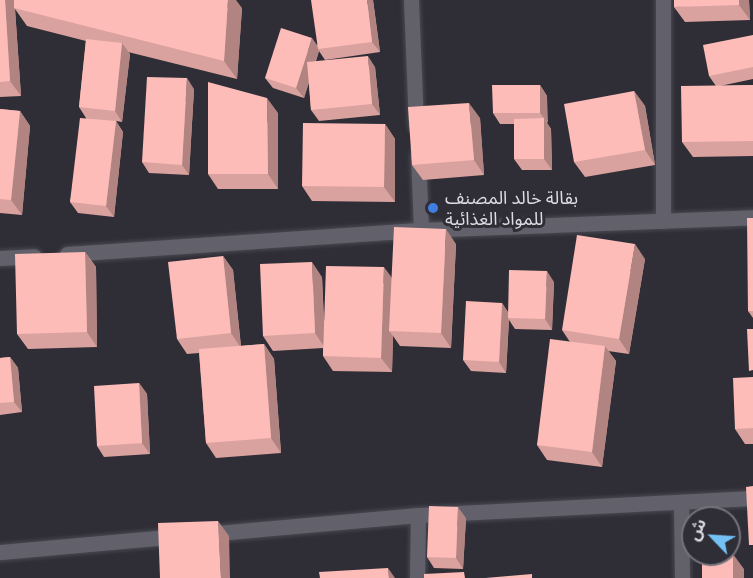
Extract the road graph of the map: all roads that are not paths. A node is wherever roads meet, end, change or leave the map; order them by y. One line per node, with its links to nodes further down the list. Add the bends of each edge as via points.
1 (411, 0): 5 (street)
2 (663, 0): 4 (street)
3 (753, 217): 4 (street)
4 (663, 221): 5 (street)
5 (421, 230): 6 (street)
6 (0, 258)
7 (753, 498): 8 (street)
8 (681, 503): 9 (street); 12 (street)
9 (418, 515): 10 (street); 11 (street)
10 (0, 552)
11 (417, 578)
12 (682, 578)

